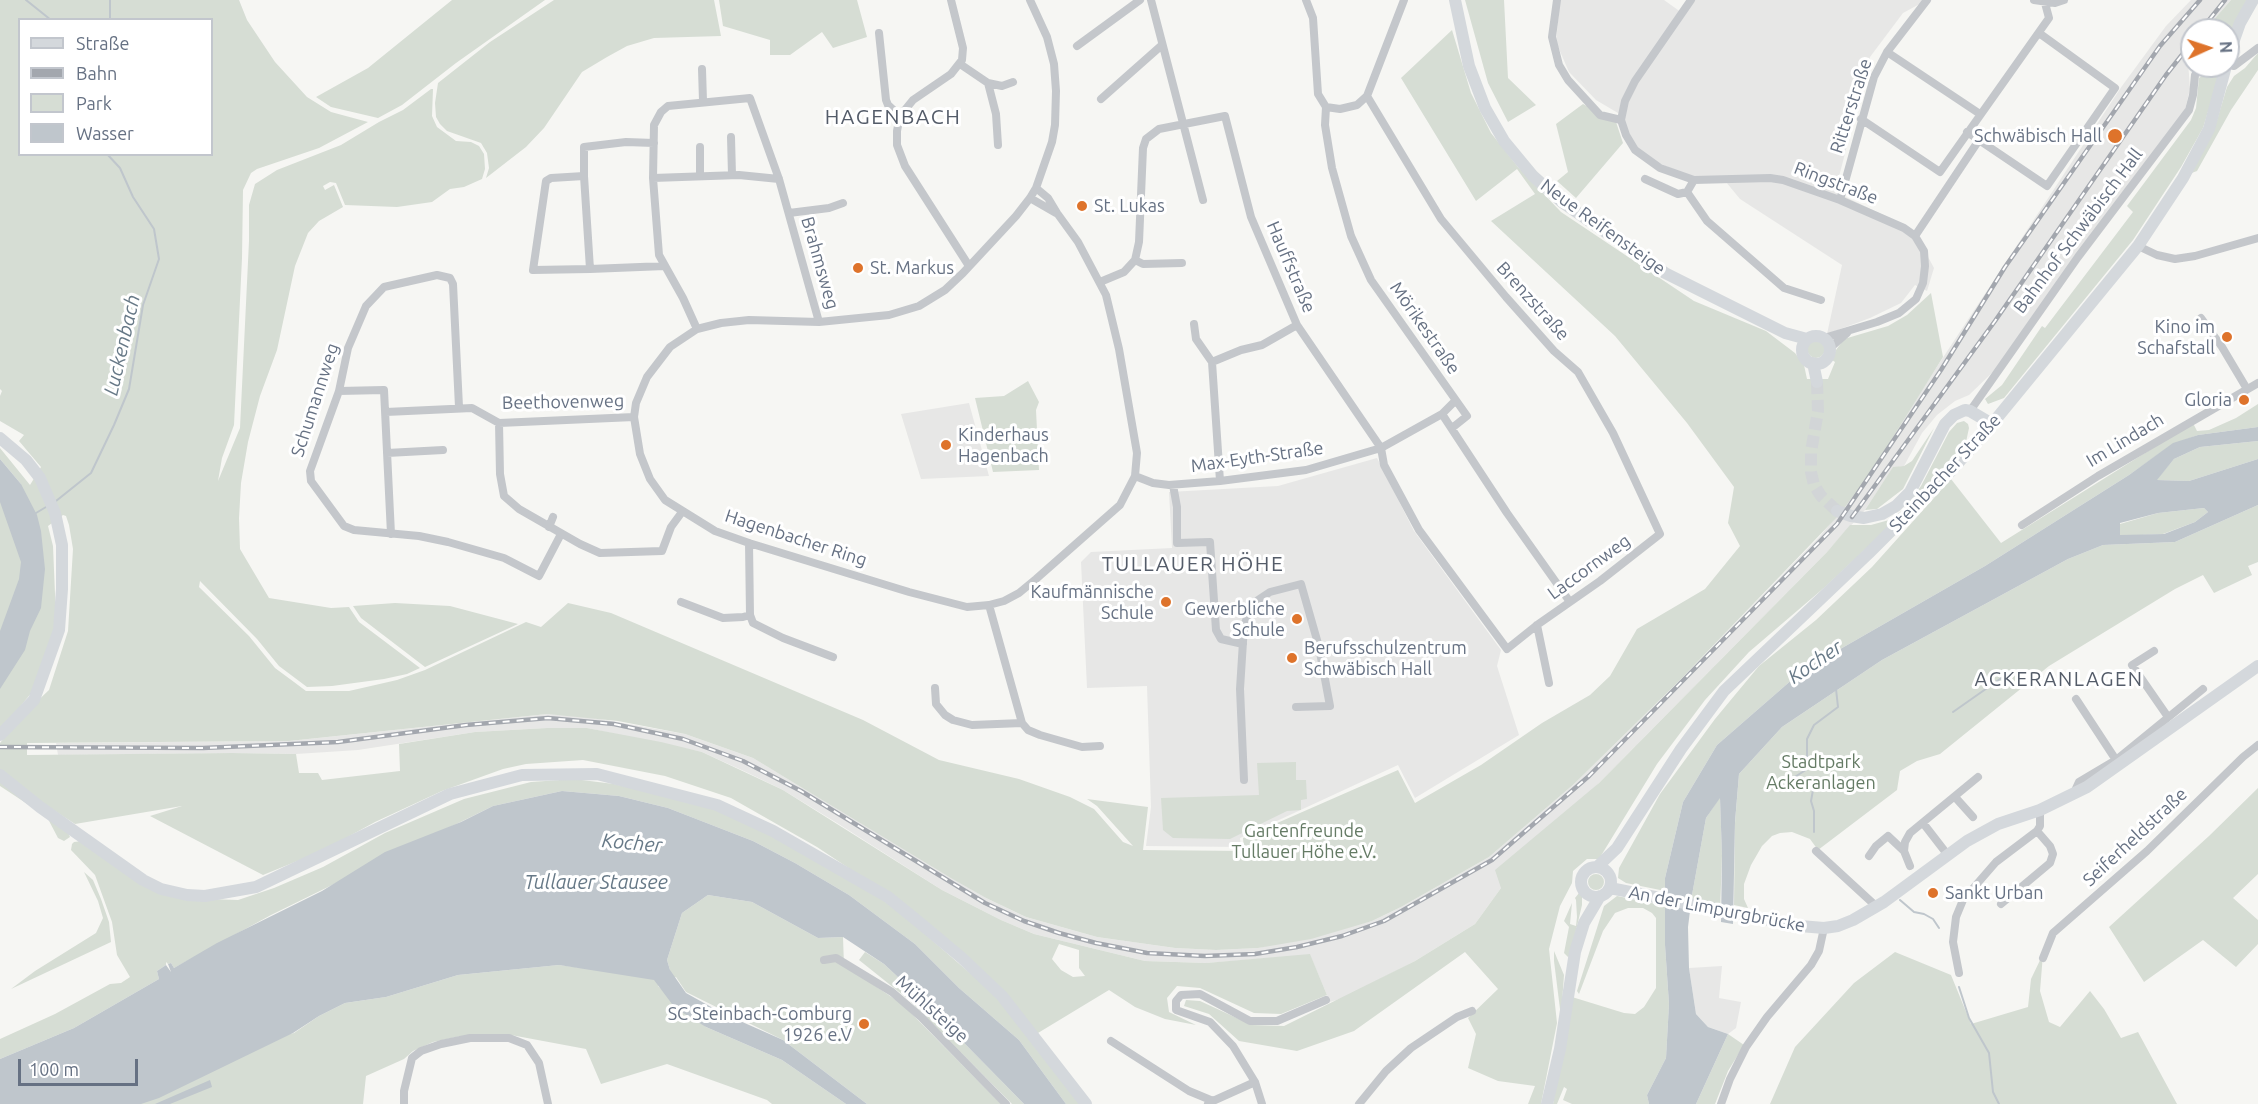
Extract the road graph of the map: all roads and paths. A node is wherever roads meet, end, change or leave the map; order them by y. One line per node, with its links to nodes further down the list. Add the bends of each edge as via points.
1 (951, 0): 22 (street, via 963,48)
2 (1030, 0): 51 (street, via 1047,37 1056,91 1052,142)
3 (1140, 0): 19 (street)
4 (1151, 0): 18 (street)
5 (1306, 0): 32 (street, Mörikestraße, via 1313,18 1318,94)
6 (1404, 0): 29 (street)
7 (1455, 0): 75 (street, Neue Reifensteige, via 1469,66 1485,108 1503,141 1533,176 1562,202 1665,273)
8 (1557, 0): 36 (street, via 1552,36 1559,65 1600,115)
9 (1691, 0): 36 (street, via 1635,81 1625,101)
10 (1927, 0): 21 (street, Ritterstraße)
11 (2034, 0): 14 (street)
12 (2064, 0): 14 (street)
13 (2253, 0): 15 (street)
14 (2045, 3): 17 (street, via 2049,18)
15 (2240, 23)
16 (879, 33): 34 (street, via 886,100)
17 (2039, 33): 33 (street); 40 (street, via 2115,88 2047,186)
18 (1162, 45): 30 (street); 37 (street)
19 (1077, 46)
20 (2258, 48): 23 (street)
21 (1887, 52): 33 (street); 35 (street, Ritterstraße, via 1874,77)
22 (961, 62): 28 (street); 34 (street, via 951,74 912,100)
23 (2240, 62)
24 (702, 69): 31 (street)
25 (2195, 78): 84 (street, Bahnhof Schwäbisch Hall, via 2189,111 2046,300)
26 (2224, 78): 61 (street, Steinbacher Straße, via 2209,129 2183,178)
27 (1013, 82): 28 (street, via 1002,86)
28 (988, 83): 42 (street)
29 (1367, 96): 32 (street, via 1357,105); 105 (street, Brenzstraße, via 1441,219 1554,351 1578,372 1613,433)
30 (1101, 99)
31 (703, 101): 41 (street, Brahmsweg, via 668,106 654,125); 48 (street, Brahmsweg, via 750,98)
32 (1326, 107): 82 (street, Mörikestraße, via 1332,168 1361,260)
33 (1980, 114): 38 (street)
34 (900, 116): 65 (street, via 897,145 905,166)
35 (1861, 119): 38 (street, via 1940,172); 55 (street, Ritterstraße)
36 (1622, 120): 50 (street, Ringstraße, via 1635,150 1660,168)
37 (1182, 124): 54 (street); 62 (street, Hauffstraße, via 1159,129 1146,139); 72 (street, Hauffstraße, via 1225,116 1251,217)
38 (1967, 132): 40 (street)
39 (731, 137): 44 (street)
40 (1979, 141): 59 (street)
41 (654, 143): 45 (street, via 584,147); 47 (street)
42 (998, 145)
43 (700, 147): 46 (street)
44 (732, 175): 46 (street); 48 (street)
45 (584, 176): 66 (street); 66 (street, via 546,181 533,270)
46 (700, 176): 47 (street)
47 (653, 178): 64 (street, via 658,255)
48 (779, 179): 57 (street, Brahmsweg)
49 (1645, 179): 52 (street, via 1678,194)
50 (1694, 180): 52 (street); 55 (street, Ringstraße, via 1770,178)
51 (1036, 188): 53 (street, Hagenbacher Ring); 58 (street, Hagenbacher Ring)
52 (1687, 192): 68 (street, via 1707,221 1784,288)
53 (1030, 198): 58 (street, Hagenbacher Ring); 65 (street, Hagenbacher Ring)
54 (1203, 200)
55 (1840, 200): 59 (street, Ringstraße)
56 (843, 203): 57 (street, Brahmsweg)
57 (789, 213): 70 (street, Brahmsweg)
58 (1057, 213): 67 (street, Hagenbacher Ring)
59 (1915, 236): 74 (street, via 1924,251 1925,266 1916,299 1899,313 1849,330)
60 (2258, 238): 61 (street, via 2175,259)
61 (2138, 246): 89 (street, Steinbacher Straße)
62 (1135, 260): 63 (street, via 1143,264); 67 (street, via 1124,272)
63 (1182, 263)
64 (665, 266): 66 (street); 73 (street)
65 (969, 266): 70 (street, Hagenbacher Ring, via 945,290 919,306 889,315)
66 (590, 269)
67 (1101, 282): 95 (street, Hagenbacher Ring, via 1111,312 1134,429)
68 (1821, 300)
69 (2201, 318): 80 (street)
70 (819, 322): 73 (street, Hagenbacher Ring, via 749,320)
71 (1194, 324): 76 (street, via 1196,339)
72 (1297, 325): 76 (street, via 1262,345); 92 (street, Hauffstraße)
73 (697, 329): 87 (street, Hagenbacher Ring, via 656,362 636,403)
74 (1827, 343): 75 (street, via 1815,336); 77 (street, via 1826,359)
75 (1804, 344): 77 (street, via 1804,358)
76 (1212, 362): 96 (street)
77 (1816, 363): 78 (street)
78 (1817, 380)
79 (2258, 383): 80 (street, Im Lindach)
80 (2247, 389): 101 (street, Im Lindach)
81 (339, 391): 83 (street, Schumannweg, via 348,348 374,295 384,287 437,275 450,278 453,284); 85 (street, via 384,390); 103 (street, Schumannweg, via 310,471 311,481 344,526)
82 (1455, 400): 86 (street, Mörikestraße); 90 (street, via 1467,416)
83 (459, 407): 85 (street, Beethovenweg); 88 (street, Beethovenweg, via 472,408)
84 (1970, 411): 89 (street); 98 (street, via 1954,415 1945,424 1910,492 1896,506 1864,518)
85 (386, 412): 94 (street)
86 (1442, 414): 90 (street); 92 (street, Max-Eyth-Straße)
87 (634, 417): 88 (street, Beethovenweg); 99 (street, Hagenbacher Ring, via 640,454 650,479 665,500)
88 (499, 423): 102 (street, via 504,496)
89 (1992, 424): 137 (street, Steinbacher Straße, via 1951,471 1724,692 1681,749)
90 (1452, 428): 108 (street)
91 (0, 438): 124 (street, via 40,478 55,513 62,545 63,589 59,630 34,700)
92 (1381, 448): 96 (street, Max-Eyth-Straße, via 1306,470); 113 (street, Hauffstraße, via 1384,465 1419,530)
93 (443, 450): 94 (street)
94 (387, 453): 103 (street)
95 (1135, 476): 97 (street, Max-Eyth-Straße); 109 (street, Hagenbacher Ring, via 1120,505 1096,528 1019,593)
96 (1220, 481): 97 (street, Max-Eyth-Straße)
97 (1173, 485): 112 (street, Max-Eyth-Straße, via 1177,543 1210,542 1216,630 1221,639)
98 (1837, 511)
99 (682, 512): 104 (street, via 671,526 662,551 600,553); 106 (street, Hagenbacher Ring)
100 (554, 517): 102 (street)
101 (2022, 525)
102 (549, 527): 104 (street)
103 (391, 534): 104 (street, Schumannweg, via 448,542 504,558 540,576)
104 (561, 534)
105 (1660, 534): 108 (street, Laccornweg)
106 (749, 543): 109 (street, Hagenbacher Ring, via 945,603); 110 (street)
107 (681, 602): 110 (street, via 723,618)
108 (1570, 602): 111 (street, Laccornweg)
109 (989, 605): 123 (street)
110 (750, 615): 115 (street, via 758,627)
111 (1537, 625): 113 (street, Laccornweg); 117 (street)
112 (1243, 644): 121 (street, via 1244,626 1258,600 1270,592 1301,584 1330,706); 130 (street, via 1240,689)
113 (1506, 649)
114 (2154, 651): 122 (street, via 2132,665)
115 (833, 657)
116 (2258, 666): 131 (street)
117 (1549, 683)
118 (935, 688): 123 (street, via 936,704 953,720 972,725)
119 (2203, 689): 122 (street)
120 (2076, 699): 127 (street)
121 (1296, 707)
122 (2168, 717): 127 (street)
123 (1022, 723): 126 (street, via 1040,735 1082,747)
124 (0, 735)
125 (2258, 745): 150 (street, Seiferheldstraße, via 2147,851 2053,933)
126 (1100, 746)
127 (2116, 760): 131 (street, via 2079,782)
128 (0, 775): 161 (street, via 143,880 161,889 205,897 256,887 450,794 522,775 597,774 717,805 773,831 888,897 1002,996)
129 (1978, 777): 132 (street)
130 (1244, 780)
131 (2074, 793): 133 (street)
132 (1955, 797): 134 (street); 135 (street)
133 (2040, 810): 136 (street); 140 (street, via 1998,824)
134 (1973, 817)
135 (1923, 823): 139 (street, via 1910,833); 140 (street)
136 (2037, 831): 146 (street, via 2050,846 2050,863); 152 (street, via 1996,862 1963,900 1953,942)
137 (1617, 848): 143 (street, Steinbacher Straße); 144 (street, Steinbacher Straße)
138 (1816, 850): 147 (street)
139 (1904, 851): 141 (street, via 1888,836); 142 (street)
140 (1947, 854): 147 (street)
141 (1869, 856)
142 (1910, 866)
143 (1597, 867): 144 (street, via 1605,870); 145 (street, via 1582,876 1581,886)
144 (1607, 887): 145 (street, via 1593,897); 148 (street, Steinbacher Straße); 149 (street, An der Limpurgbrücke)
145 (1586, 893): 148 (street, Steinbacher Straße)
146 (2001, 904)
147 (1877, 907): 149 (street, via 1854,920)
148 (1584, 923): 164 (street, Steinbacher Straße, via 1575,952)
149 (1824, 928): 165 (street, via 1819,951 1746,1047)
150 (2043, 958)
151 (824, 960): 160 (street, Mühlsteige, via 836,958 892,992)
152 (1959, 973)
153 (1326, 1000): 156 (street, via 1277,1021 1250,1021 1200,994 1181,995 1176,1010 1202,1018 1217,1028 1243,1060)
154 (1472, 1011): 163 (street, via 1411,1048)
155 (1110, 1041): 157 (street)
156 (1255, 1083): 157 (street); 162 (street)
157 (1210, 1102)
158 (404, 1104): 159 (street, via 412,1058 441,1044 470,1038 509,1038 526,1045 539,1063)
159 (548, 1104)
160 (1006, 1104)
161 (1086, 1104)
162 (1262, 1104)
163 (1359, 1104)
164 (1547, 1104)
165 (1721, 1104)

